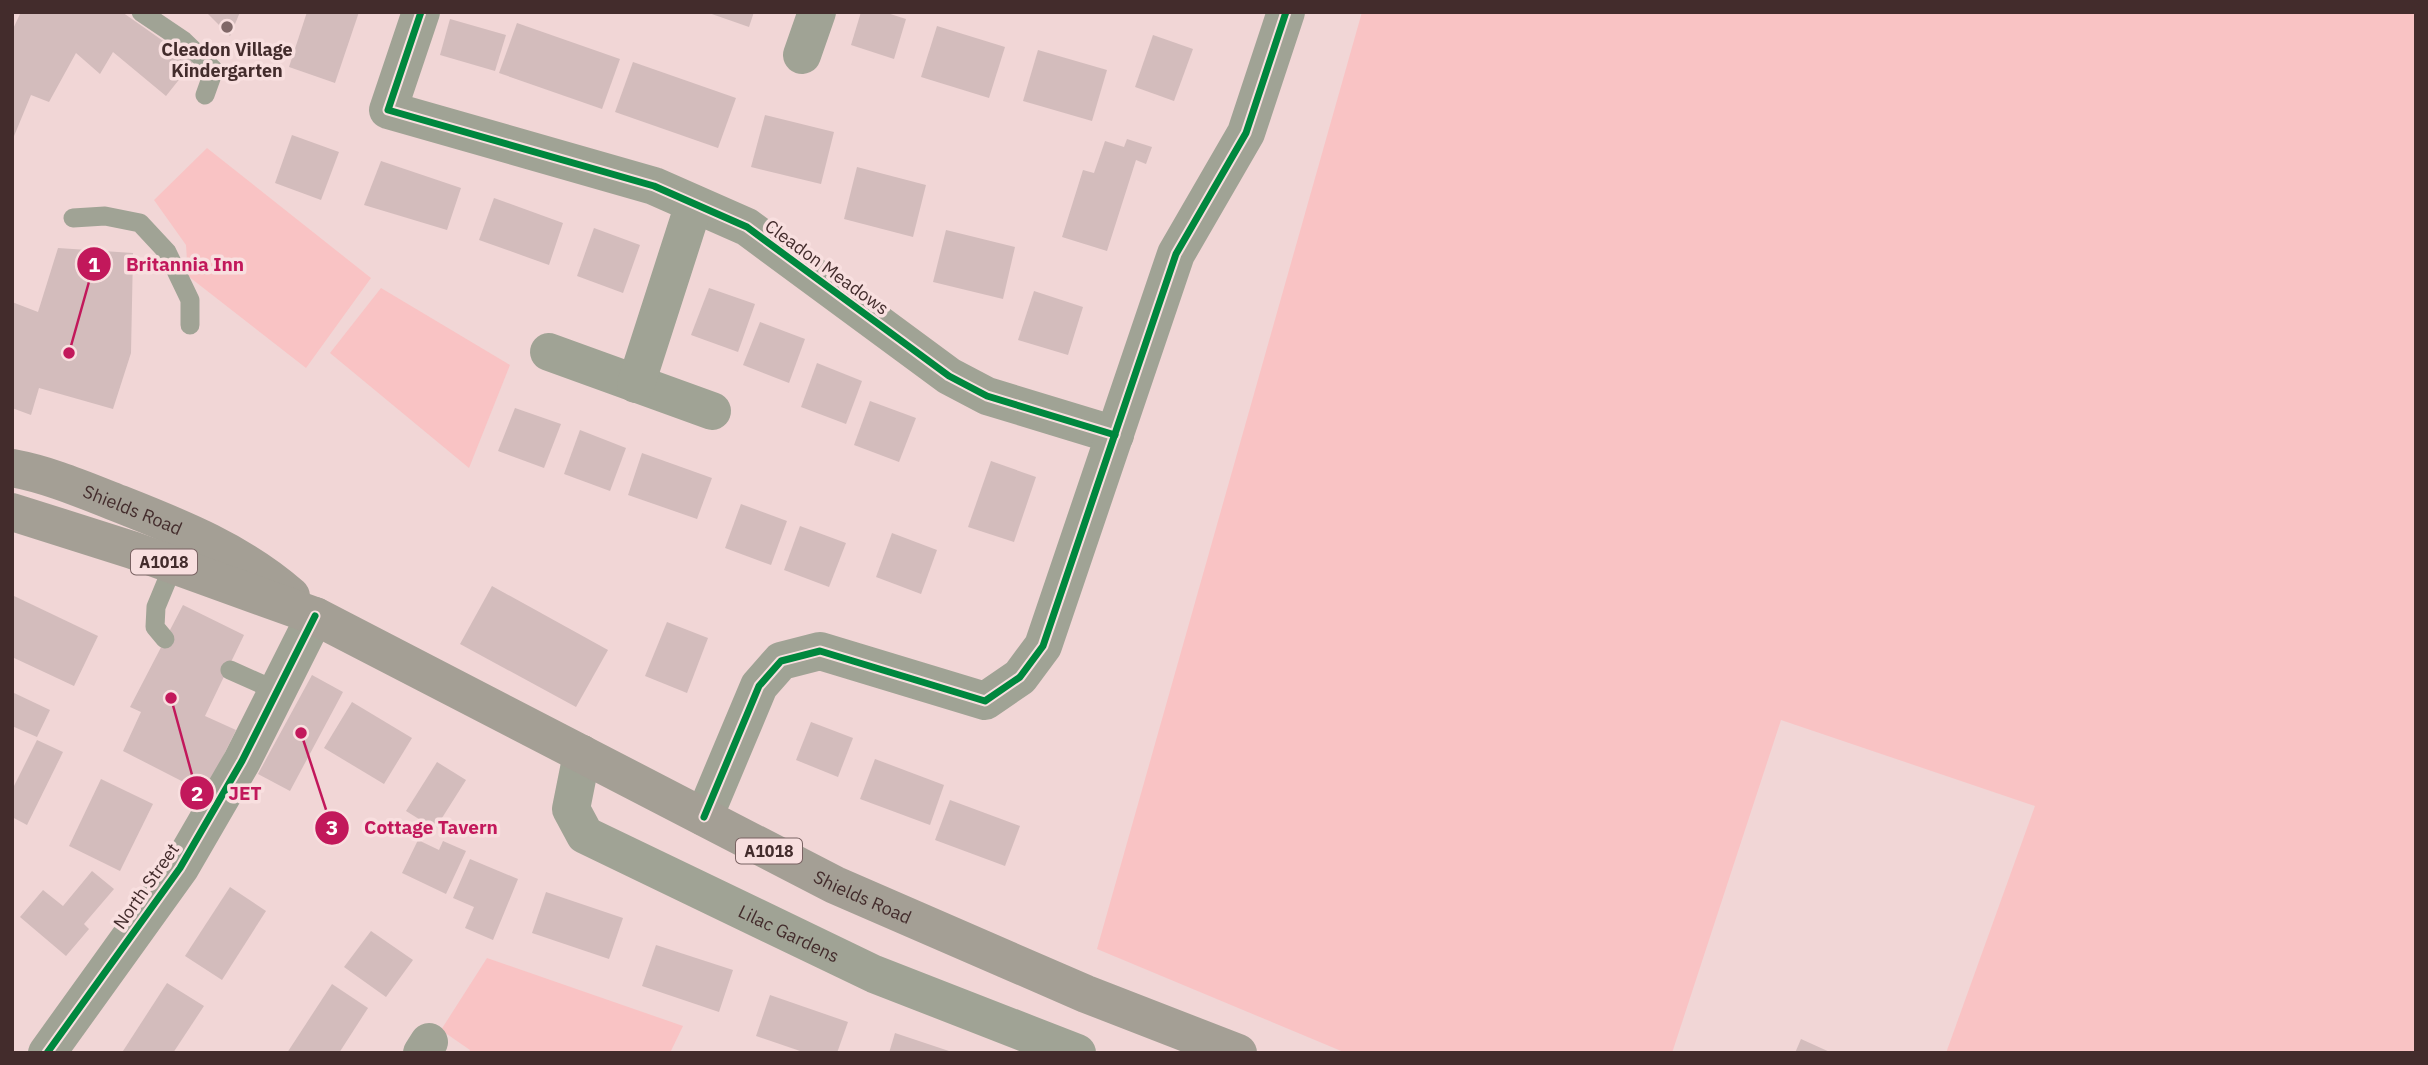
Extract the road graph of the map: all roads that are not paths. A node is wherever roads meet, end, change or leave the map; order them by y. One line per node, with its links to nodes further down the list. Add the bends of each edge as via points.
1 (141, 12): 6 (lane, via 184,41 214,70)
2 (421, 12): 7 (street, Cleadon Meadows, via 388,110 654,186)
3 (817, 12): 5 (street)
4 (1275, 15): 13 (street, via 1246,133 1176,254)
5 (802, 55)
6 (205, 95)
7 (694, 204): 11 (street); 13 (street, Cleadon Meadows, via 747,227 949,376 988,396)
8 (73, 218): 9 (lane, via 105,216 139,223 167,252 190,300)
9 (190, 324)
10 (549, 352): 11 (street)
11 (635, 384): 12 (street)
12 (712, 411)
13 (1115, 435): 22 (street, via 1043,646 1020,677 985,701 820,651 781,661 759,686)
14 (12, 468): 16 (highway, Shields Road / A1018, via 43,474)
15 (12, 512): 16 (highway, Shields Road / A1018)
16 (180, 548): 17 (highway, Shields Road / A1018, via 264,573); 18 (lane, via 156,607 155,627)
17 (315, 616): 20 (street, North Street); 21 (highway, Shields Road / A1018)
18 (165, 639)
19 (230, 670): 20 (lane)
20 (277, 691): 24 (street, North Street, via 180,868)
21 (582, 754): 22 (highway, Shields Road / A1018); 25 (street, Lilac Gardens, via 571,809 585,835 874,974)
22 (704, 817): 23 (highway, Shields Road / A1018, via 835,885)
23 (1216, 1049)
24 (47, 1053)
25 (1077, 1053)

